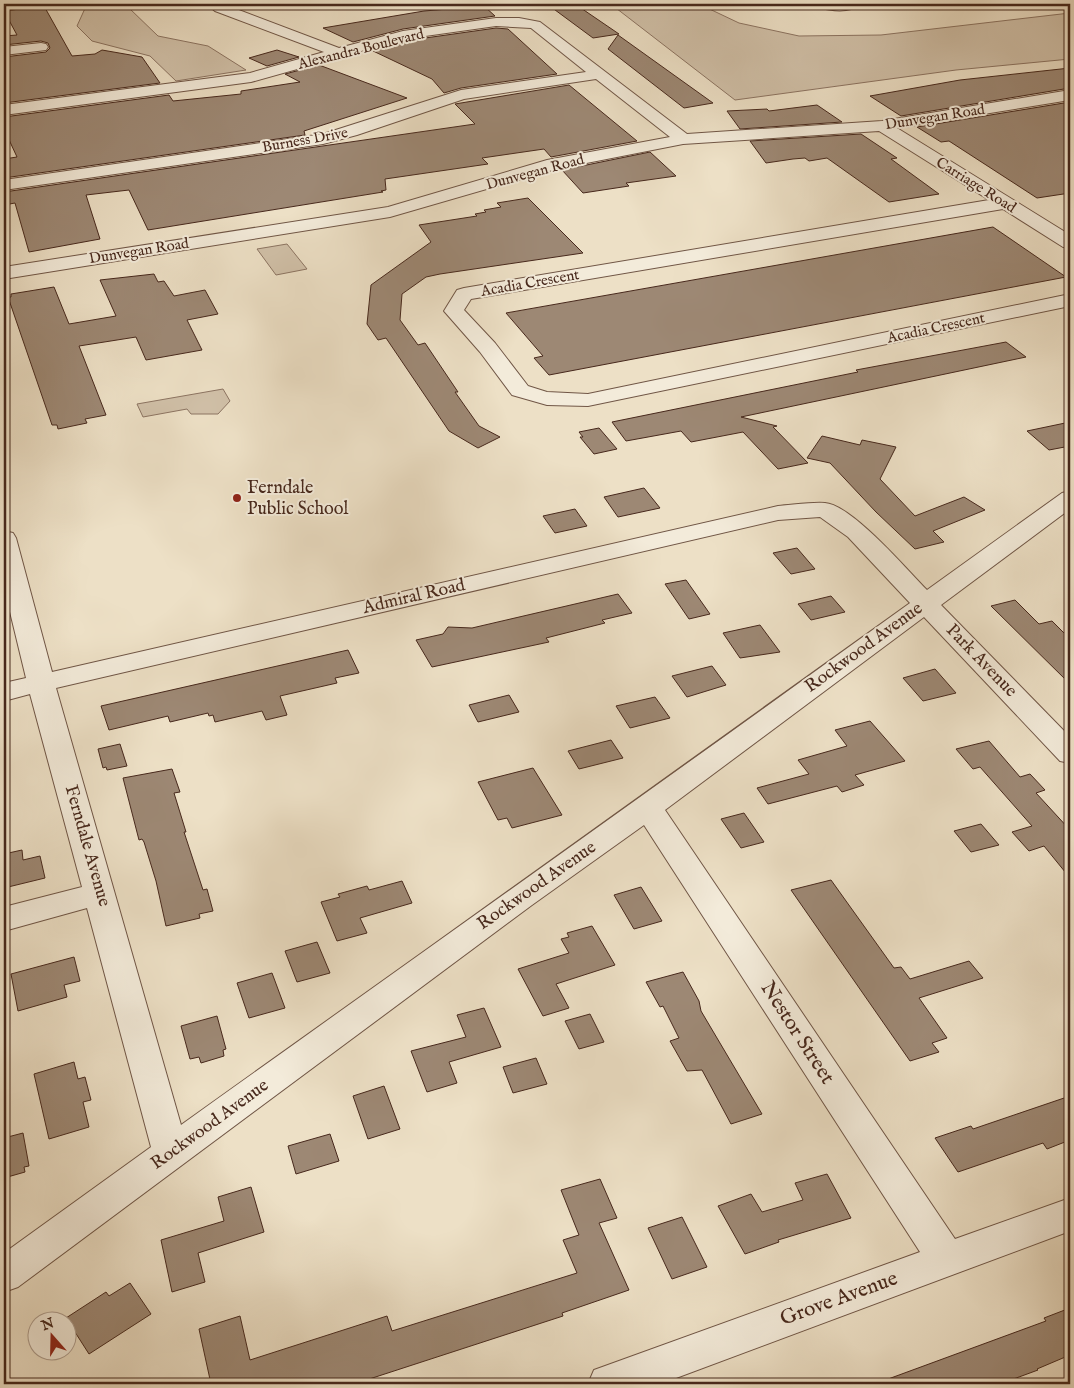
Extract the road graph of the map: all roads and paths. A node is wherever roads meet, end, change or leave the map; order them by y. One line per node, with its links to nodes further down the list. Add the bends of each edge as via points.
1 (214, 4): 5 (street)
2 (820, 4): 3 (street)
3 (852, 4)
4 (259, 7): 5 (street)
5 (268, 25): 8 (street)
6 (41, 47): 7 (street)
7 (4, 51)
8 (339, 53): 9 (street, Alexandra Boulevard, via 403,35 496,22 519,22 535,25); 11 (street, Alexandra Boulevard, via 251,77)
9 (600, 74): 13 (street, Alexandra Boulevard); 14 (street, Burness Drive, via 461,95 323,139)
10 (1070, 96): 12 (street, Dunvegan Road)
11 (4, 110)
12 (882, 126): 13 (street, Dunvegan Road); 15 (street, Carriage Road)
13 (683, 138): 17 (street, Dunvegan Road, via 553,164 390,212)
14 (4, 185)
15 (1005, 203): 16 (street, Carriage Road); 18 (street, Acadia Crescent, via 464,294 454,310 522,392 548,399 588,400)
16 (1070, 243)
17 (4, 273)
18 (1070, 300)
19 (1070, 498): 22 (street, Rockwood Avenue)
20 (824, 510): 22 (street, Park Avenue, via 857,532); 23 (street, Admiral Road, via 778,513)
21 (4, 538): 23 (street, Ferndale Avenue)
22 (925, 603): 25 (street, Park Avenue); 26 (street, Rockwood Avenue)
23 (41, 683): 24 (street, Admiral Road); 27 (street, Ferndale Avenue)
24 (4, 692)
25 (1070, 754)
26 (648, 808): 29 (street, Rockwood Avenue, via 513,902); 31 (street, Nestor Street)
27 (100, 893): 28 (street); 29 (street, Ferndale Avenue)
28 (4, 919)
29 (171, 1153): 32 (street, Rockwood Avenue)
30 (1070, 1214): 31 (street, Grove Avenue)
31 (946, 1259): 33 (street, Grove Avenue)
32 (4, 1275)
33 (609, 1384)

